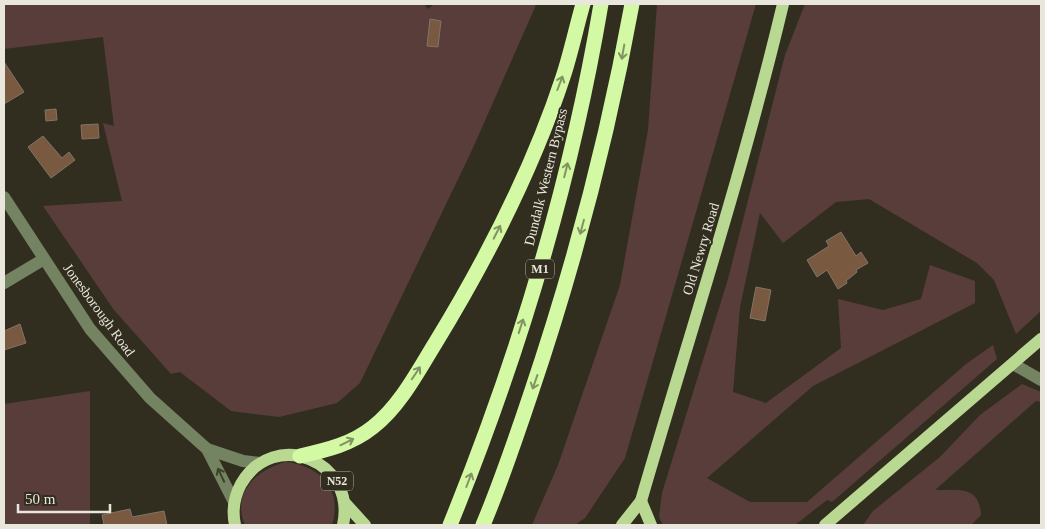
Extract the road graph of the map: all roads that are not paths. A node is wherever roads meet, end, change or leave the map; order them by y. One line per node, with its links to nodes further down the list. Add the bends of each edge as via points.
1 (583, 4): 12 (highway, one-way to 1, via 345,445 373,427 417,373 468,290 515,196 563,77)
2 (601, 4): 20 (highway, Dundalk Western Bypass / M1, one-way to 2, via 495,407 538,276 566,170)
3 (632, 4): 21 (highway, M1, one-way to 21, via 608,123 559,312)
4 (783, 4): 14 (main road, Old Newry Road, via 727,215)
5 (4, 197): 6 (street, Jonesborough Road)
6 (44, 259): 7 (street); 11 (street, Jonesborough Road, via 90,329 120,366)
7 (4, 283)
8 (1041, 339): 9 (main road)
9 (1013, 364): 10 (street); 24 (main road)
10 (1041, 380)
11 (207, 449): 13 (street, Jonesborough Road); 15 (street, Jonesborough Road, one-way to 11)
12 (300, 456): 13 (main road, via 284,455); 16 (main road, N52, via 330,472 342,491)
13 (260, 463): 15 (main road, via 244,479)
14 (641, 501): 22 (main road, Old Newry Road); 23 (main road)
15 (234, 502): 17 (main road)
16 (345, 503): 18 (main road, N52); 19 (main road, N52)
17 (236, 525)
18 (343, 525)
19 (365, 525)
20 (450, 525)
21 (483, 525)
22 (622, 525)
23 (651, 525)
24 (825, 525)

